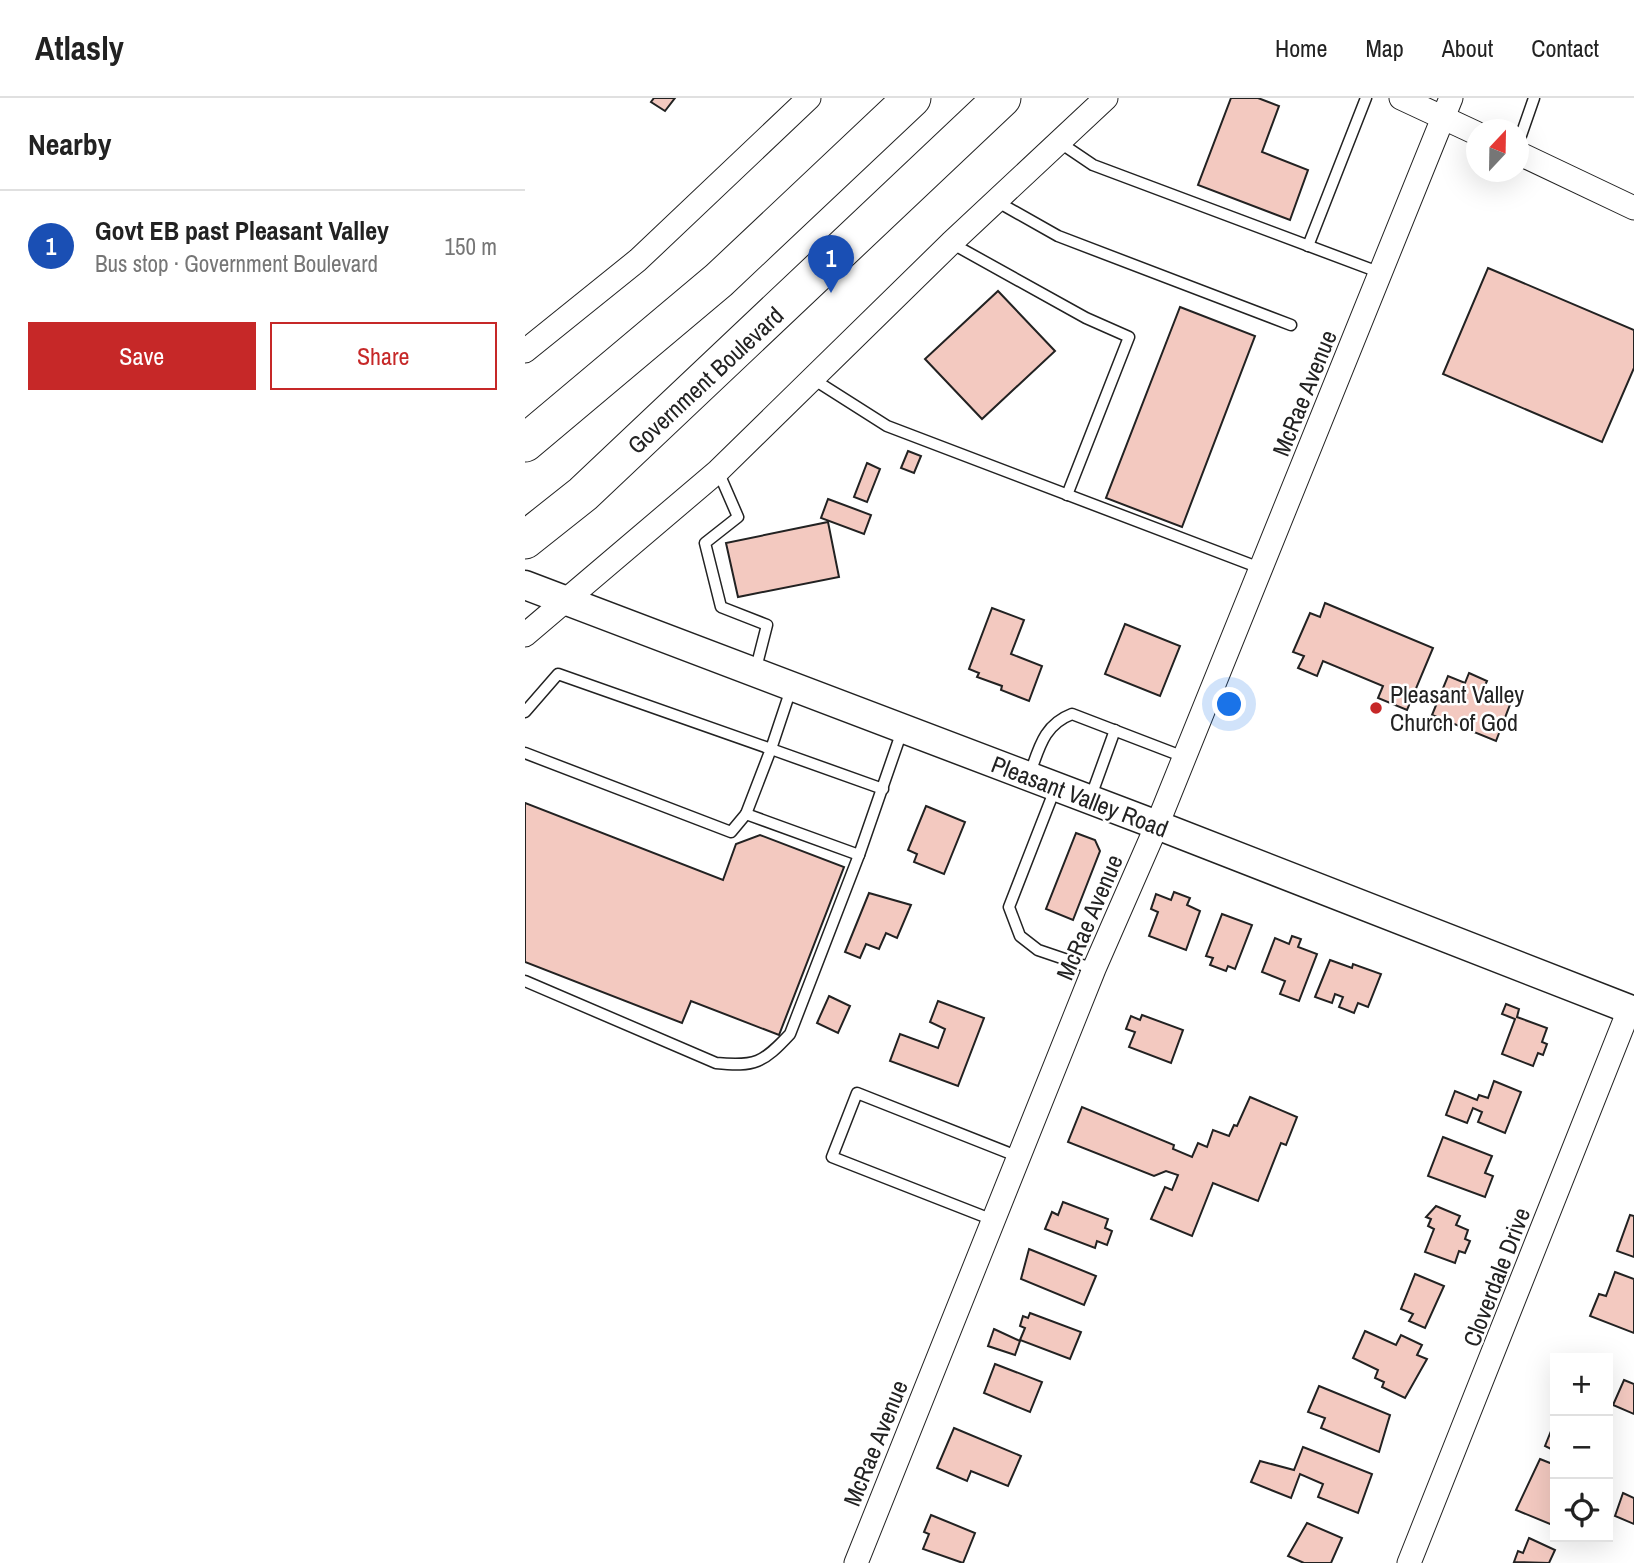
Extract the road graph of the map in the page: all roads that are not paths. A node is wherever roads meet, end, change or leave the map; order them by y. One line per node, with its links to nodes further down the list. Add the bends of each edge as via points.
1 (809, 98): 19 (street, via 638,260)
2 (912, 98): 21 (main road, via 719,280)
3 (1002, 98): 24 (main road, Government Boulevard, via 583,494)
4 (1106, 98): 11 (street)
5 (1366, 98): 16 (lane)
6 (1401, 98): 8 (street)
7 (1534, 98): 9 (lane)
8 (1447, 108): 10 (street); 17 (street, McRae Avenue)
9 (1527, 119)
10 (1466, 124)
11 (1059, 142): 13 (street); 16 (lane, via 1093,165)
12 (1529, 158): 14 (street)
13 (996, 201): 15 (street); 18 (lane, via 1058,236)
14 (1634, 208)
15 (951, 243): 20 (street); 23 (lane, via 1129,337)
16 (1308, 246): 17 (lane)
17 (1381, 274): 25 (street, McRae Avenue)
18 (1291, 325)
19 (525, 351)
20 (813, 379): 22 (street); 23 (lane, via 887,426)
21 (525, 443)
22 (718, 471): 27 (street); 29 (lane, via 739,517 705,543 721,607 767,625)
23 (1067, 495): 25 (lane)
24 (525, 540)
25 (1260, 568): 36 (street, McRae Avenue)
26 (525, 585): 27 (street, Pleasant Valley Road)
27 (567, 601): 28 (street); 29 (street, Pleasant Valley Road)
28 (525, 635)
29 (755, 672): 30 (street, Pleasant Valley Road)
30 (792, 686): 32 (street, Pleasant Valley Road); 34 (lane)
31 (525, 712): 34 (lane, via 558,674)
32 (903, 728): 37 (street, Pleasant Valley Road); 39 (lane)
33 (1115, 730): 36 (lane); 37 (lane, via 1072,714 1059,719 1046,731); 40 (lane)
34 (771, 750): 39 (lane); 41 (lane)
35 (525, 753): 41 (lane, via 731,832)
36 (1185, 758): 42 (street, McRae Avenue)
37 (1029, 776): 38 (street, Pleasant Valley Road)
38 (1056, 787): 40 (street, Pleasant Valley Road); 44 (lane, via 1009,907 1020,936 1038,950)
39 (883, 789): 43 (lane)
40 (1090, 799): 42 (street, Pleasant Valley Road)
41 (746, 814): 43 (lane)
42 (1157, 825): 44 (street, McRae Avenue); 46 (street, Pleasant Valley Road)
43 (859, 855): 45 (lane, via 790,1034 772,1053 747,1066 716,1063)
44 (1094, 969): 47 (street, McRae Avenue)
45 (525, 981)
46 (1632, 1011): 50 (street, Cloverdale Drive)
47 (1019, 1157): 48 (street, McRae Avenue); 48 (lane, via 857,1093 832,1157)
48 (993, 1220): 49 (street, McRae Avenue)
49 (856, 1563)
50 (1409, 1563)

